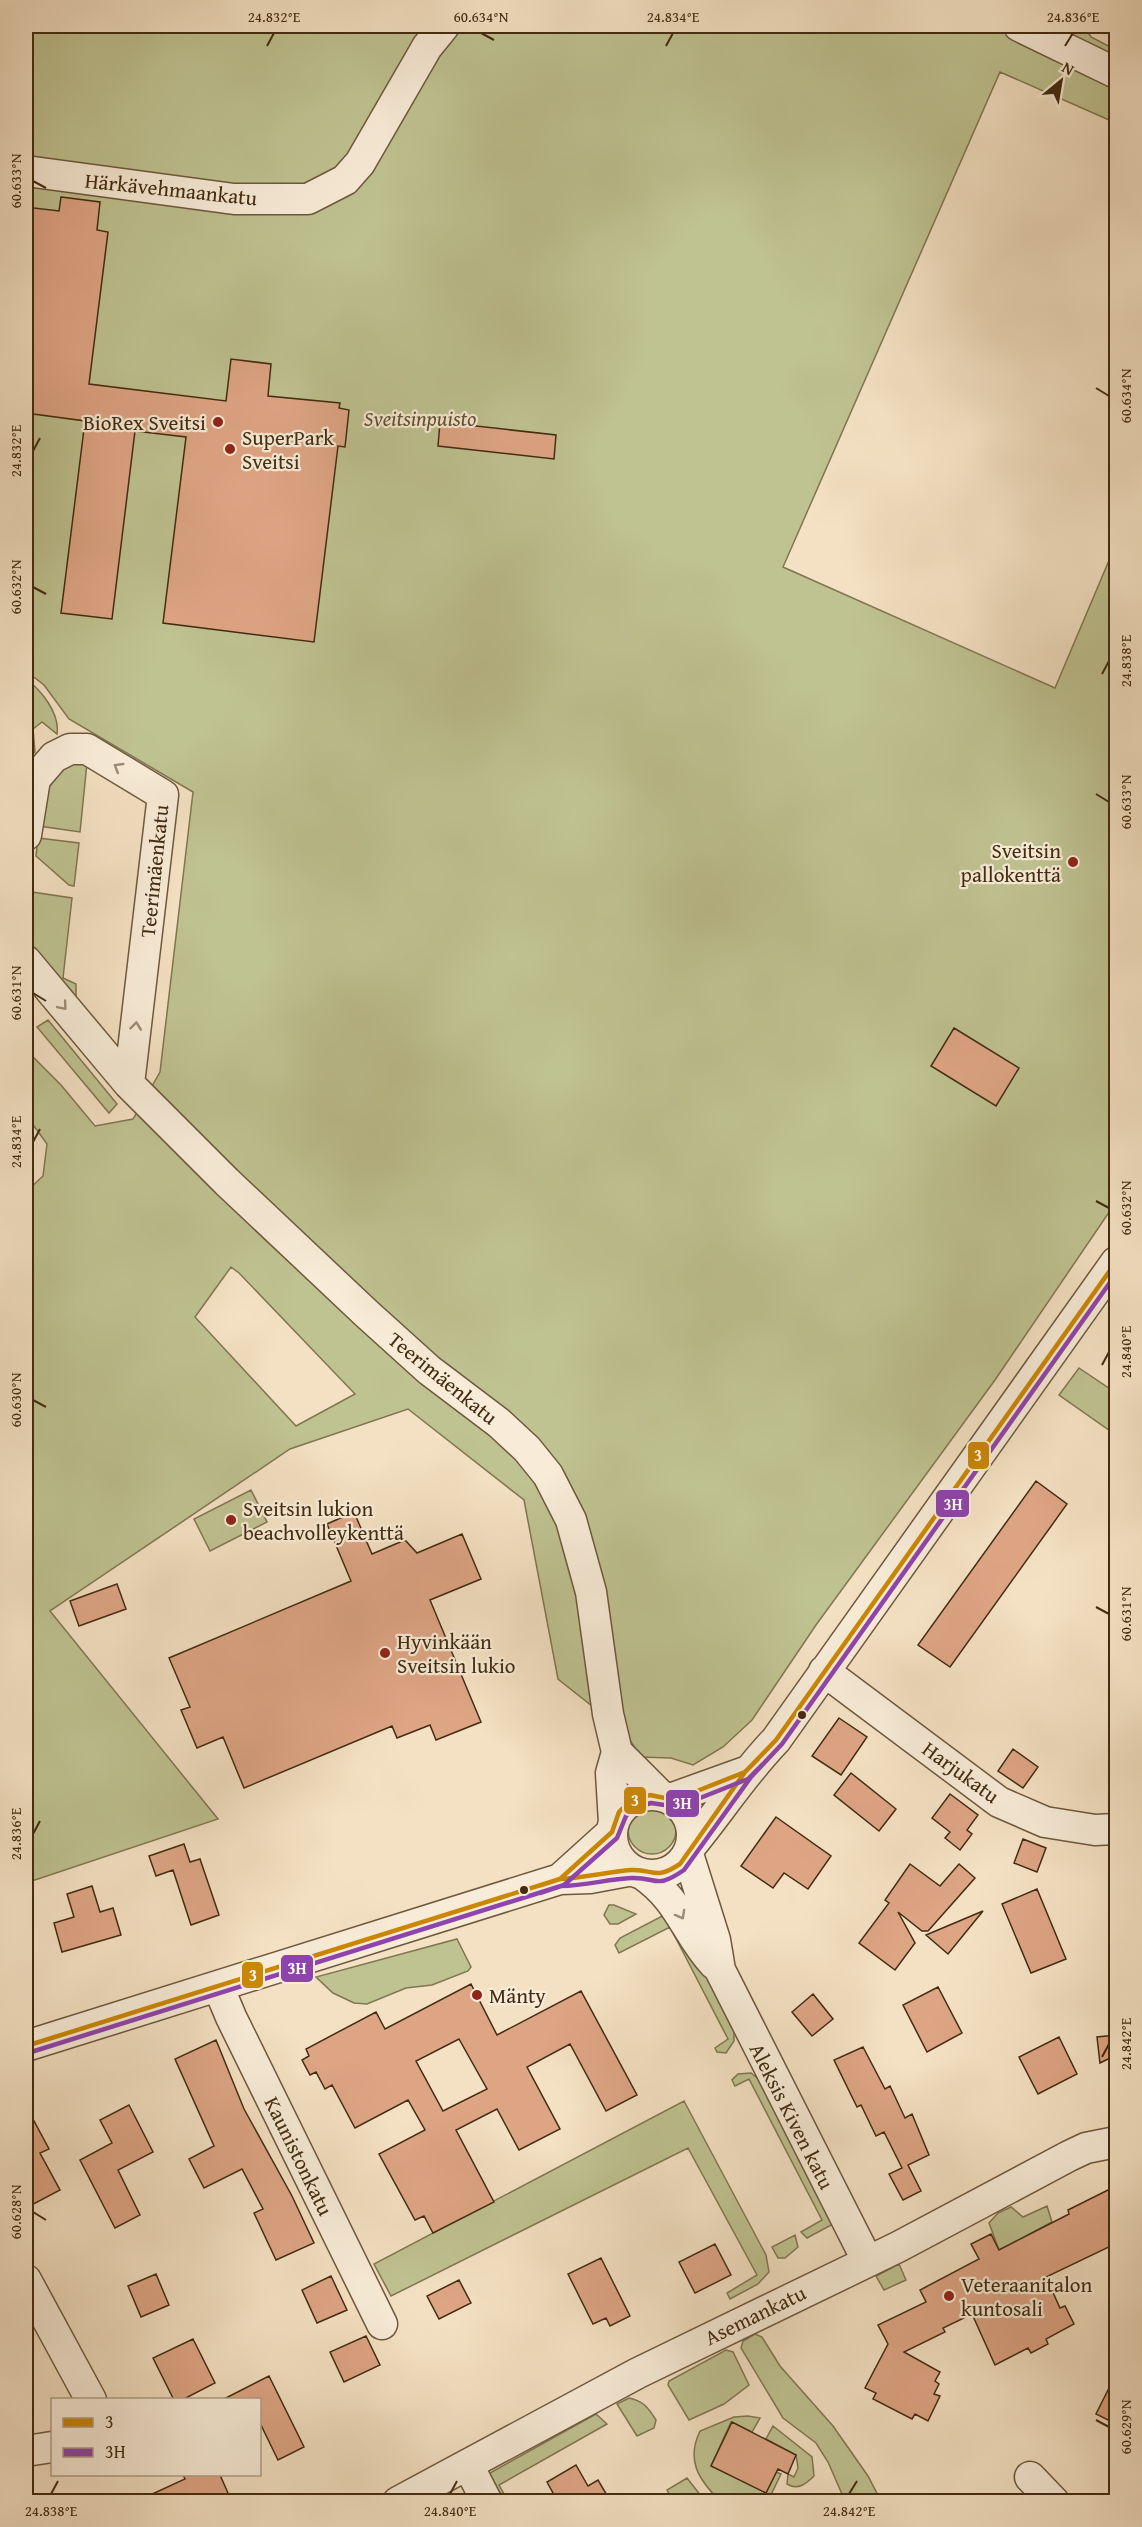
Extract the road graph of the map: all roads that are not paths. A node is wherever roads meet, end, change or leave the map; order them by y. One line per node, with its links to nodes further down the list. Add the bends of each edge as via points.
1 (444, 26): 4 (street, Härkävehmaankatu, via 427,47 360,162 345,180 308,200 234,199)
2 (1019, 26): 3 (street)
3 (1116, 73)
4 (26, 171)
5 (26, 835): 7 (street, Teerimäenkatu, one-way to 5, via 163,795 87,749 70,749 54,757 35,779)
6 (26, 961): 7 (street, Teerimäenkatu, one-way to 7)
7 (129, 1084): 10 (street, Teerimäenkatu, via 358,1307 429,1370 499,1423 548,1475 571,1520 582,1553)
8 (1116, 1262): 9 (street)
9 (824, 1671): 11 (street, via 776,1740); 14 (street, Harjukatu, via 999,1802 1045,1822)
10 (616, 1752): 12 (street); 13 (street, Teerimäenkatu, via 611,1773)
11 (745, 1772): 12 (street); 15 (street)
12 (666, 1797): 13 (street, via 650,1795 628,1803); 15 (street, via 686,1814 691,1824)
13 (613, 1827): 16 (street, via 617,1854); 17 (street)
14 (1116, 1830)
15 (689, 1850): 16 (street, via 680,1864 668,1872); 18 (street, Aleksis Kiven katu)
16 (637, 1872): 17 (street); 18 (street, Aleksis Kiven katu, one-way to 18, via 665,1891 699,1948)
17 (560, 1879): 19 (street)
18 (720, 1970): 22 (street, Aleksis Kiven katu)
19 (218, 1986): 20 (street); 24 (street, Kaunistonkatu)
20 (26, 2046)
21 (1116, 2142): 22 (street, Asemankatu, via 1077,2152)
22 (867, 2260): 28 (street, Asemankatu, via 638,2373)
23 (26, 2280): 25 (street)
24 (382, 2324)
25 (90, 2398)
26 (51, 2447): 27 (street)
27 (26, 2451)
28 (468, 2465): 30 (street, Asemankatu); 31 (street)
29 (1030, 2477): 32 (street)
30 (398, 2502)
31 (487, 2502)
32 (1054, 2502)

